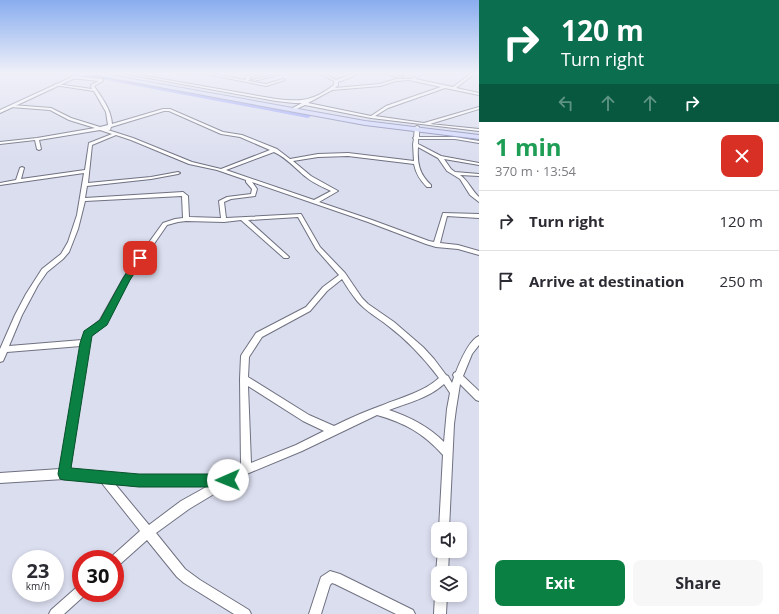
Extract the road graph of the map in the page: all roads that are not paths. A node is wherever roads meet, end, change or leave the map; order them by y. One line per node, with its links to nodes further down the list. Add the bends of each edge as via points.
1 (23, 101): 8 (street)
2 (101, 101): 13 (street)
3 (254, 101): 9 (main road)
4 (279, 101): 5 (street)
5 (309, 101): 7 (street)
6 (409, 101): 12 (street)
7 (303, 103): 9 (street); 12 (street)
8 (12, 106): 11 (street); 15 (street, via 51,109)
9 (294, 108): 14 (main road)
10 (479, 108): 14 (street)
11 (0, 112)
12 (370, 117): 14 (street)
13 (110, 126): 15 (street); 17 (street); 26 (street, via 170,110 222,133 241,136)
14 (419, 127): 16 (street); 18 (main road); 19 (main road); 20 (street)
15 (99, 129): 17 (street); 21 (street)
16 (479, 130)
17 (113, 133): 32 (street, via 191,163); 33 (street, via 90,144)
18 (479, 134)
19 (479, 137)
20 (415, 138): 22 (street, via 455,138); 24 (street)
21 (37, 139): 23 (street); 25 (street)
22 (479, 142)
23 (0, 143)
24 (415, 144): 27 (street); 29 (street)
25 (39, 149)
26 (275, 150): 28 (street); 32 (street)
27 (440, 156): 30 (street); 35 (street)
28 (290, 160): 29 (street, via 344,154); 44 (street, via 309,177 335,191)
29 (416, 164): 41 (street, via 421,178)
30 (479, 164)
31 (22, 168): 38 (street)
32 (222, 170): 37 (street)
33 (87, 171): 38 (street); 40 (street)
34 (178, 173): 40 (street)
35 (454, 173): 36 (street); 42 (street, via 462,178)
36 (479, 175)
37 (248, 180): 44 (street); 49 (street, via 255,192 220,202)
38 (18, 182): 39 (street)
39 (0, 184)
40 (84, 185): 43 (street)
41 (429, 186)
42 (477, 199): 45 (street)
43 (82, 200): 47 (street, via 183,194); 56 (street, via 79,219 66,252 47,268 32,289)
44 (314, 202): 50 (street)
45 (479, 205)
46 (479, 216): 50 (street, via 445,214)
47 (186, 219): 49 (street); 55 (street, via 165,224 126,280 103,322 88,334)
48 (242, 219): 49 (street); 52 (street); 53 (street, via 299,215 318,248)
49 (224, 220)
50 (436, 245): 51 (street, via 458,247)
51 (479, 253)
52 (286, 257)
53 (343, 275): 59 (street, via 366,306 420,349); 60 (street, via 325,289 308,309 259,335 246,356)
54 (479, 339): 58 (street, via 471,348)
55 (85, 343): 56 (street); 67 (street)
56 (4, 349): 57 (street)
57 (0, 360)
58 (457, 375): 61 (street); 62 (street)
59 (445, 378): 61 (street); 63 (street, via 423,393)
60 (244, 379): 64 (street, via 306,418); 66 (street)
61 (454, 392): 65 (street)
62 (479, 397)
63 (376, 411): 64 (street); 65 (street, via 414,424 427,432)
64 (334, 431): 66 (street)
65 (448, 453): 71 (street)
66 (246, 470): 70 (street)
67 (64, 474): 68 (street); 69 (street)
68 (102, 477): 70 (street, via 139,480); 72 (street)
69 (0, 478)
70 (228, 480): 72 (street, via 185,505)
71 (444, 522)
72 (148, 532): 73 (street); 77 (street, via 181,573)
73 (124, 553)
74 (72, 599): 76 (street)
75 (441, 602): 80 (street)
76 (55, 614)
77 (245, 614)
78 (316, 614): 79 (street, via 325,581 330,577)
79 (409, 614)
80 (440, 614)

